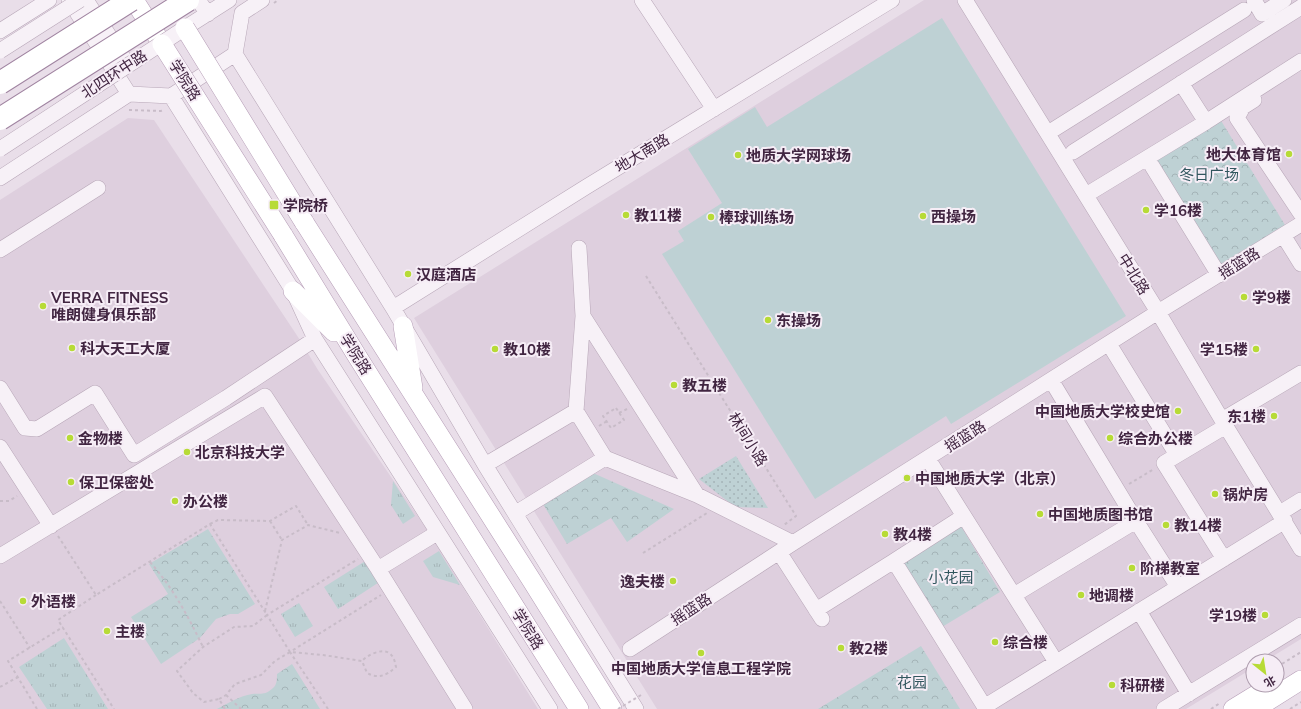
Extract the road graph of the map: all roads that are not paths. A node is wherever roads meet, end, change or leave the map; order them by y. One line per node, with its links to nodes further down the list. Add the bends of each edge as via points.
1 (49, 0): 22 (street)
2 (69, 0): 31 (street)
3 (80, 0): 24 (street, bridge)
4 (86, 0): 27 (street, bridge)
5 (131, 0): 29 (highway, bridge)
6 (134, 0): 23 (main road, 学院路)
7 (167, 0): 21 (main road, 学院路)
8 (188, 0): 34 (highway, 北四环中路, bridge)
9 (198, 0): 20 (street)
10 (229, 0): 20 (street, 北四环中路)
11 (234, 0): 19 (street)
12 (262, 0): 19 (street)
13 (642, 0): 33 (street)
14 (892, 0): 33 (street, 地大南路)
15 (965, 0): 36 (street, 中北路)
16 (1284, 0): 17 (street, via 1262,14)
17 (1249, 5): 36 (street)
18 (1301, 7): 30 (street)
19 (242, 13): 25 (street)
20 (208, 14): 21 (street, 北四环中路)
21 (185, 28): 23 (street, 北四环中路, bridge); 61 (main road, 学院路, bridge)
22 (0, 31)
23 (162, 44): 27 (street, 北四环中路, bridge); 57 (main road, 学院路, bridge)
24 (0, 50)
25 (235, 54): 32 (street); 51 (street)
26 (1301, 61): 35 (street)
27 (128, 65): 37 (street, 北四环中路, bridge)
28 (1301, 70): 43 (street, via 1243,107 1237,118)
29 (0, 83)
30 (1181, 83): 35 (street); 38 (street)
31 (129, 94): 32 (street); 40 (street)
32 (171, 96): 50 (street, 学院路)
33 (714, 109): 51 (street, 地大南路)
34 (0, 119)
35 (1206, 122): 42 (street)
36 (1048, 133): 42 (street, 中北路)
37 (0, 149)
38 (1073, 152)
39 (1152, 166): 49 (street)
40 (0, 178)
41 (98, 188): 47 (street)
42 (1086, 195): 52 (street, 中北路)
43 (1301, 214)
44 (1301, 224): 45 (street, 摇篮路)
45 (1283, 235): 48 (street); 49 (street, 摇篮路)
46 (579, 248): 53 (street)
47 (0, 250)
48 (1301, 264)
49 (1219, 275): 52 (street, 摇篮路)
50 (293, 291): 55 (street, 学院路); 57 (main road)
51 (393, 308): 54 (street)
52 (1158, 312): 56 (street, 摇篮路); 63 (street, 中北路)
53 (583, 316): 62 (street); 69 (street)
54 (403, 326): 61 (main road); 68 (street)
55 (314, 339): 60 (street, via 134,455 94,393 37,429 25,428); 76 (street, 学院路)
56 (1109, 344): 59 (street, 摇篮路); 65 (street)
57 (358, 356): 98 (main road, 学院路)
58 (1301, 373): 63 (street)
59 (1051, 380): 67 (street, 摇篮路); 74 (street)
60 (0, 388)
61 (415, 398): 99 (main road, 学院路)
62 (576, 411): 66 (street); 68 (street)
63 (1224, 423): 65 (street); 73 (street, 中北路)
64 (0, 447): 75 (street)
65 (1178, 455): 81 (street, via 1164,463)
66 (604, 458): 69 (street); 71 (street)
67 (928, 459): 72 (street); 77 (street, 摇篮路)
68 (485, 465): 71 (street)
69 (697, 496): 77 (street)
70 (1301, 500): 73 (street)
71 (516, 513): 100 (street)
72 (964, 516): 82 (street); 85 (street)
73 (1282, 517): 78 (street, 中北路); 81 (street)
74 (1136, 521): 84 (street); 85 (street)
75 (51, 526): 80 (street); 83 (street, via 265,396)
76 (437, 533): 83 (street); 97 (street, 学院路)
77 (793, 543): 79 (street, 摇篮路)
78 (1301, 549)
79 (779, 552): 82 (street, via 820,614); 88 (street, 摇篮路)
80 (0, 556)
81 (1224, 559): 84 (street)
82 (894, 561): 95 (street)
83 (378, 569): 96 (street)
84 (1178, 587): 86 (street)
85 (1014, 595): 89 (street)
86 (1139, 612): 89 (street); 94 (street)
87 (1301, 625): 94 (street)
88 (630, 649)
89 (1056, 662): 95 (street)
90 (1301, 667): 91 (main road)
91 (1285, 677)
92 (1301, 680): 103 (main road)
93 (1259, 693): 102 (main road)
94 (1189, 694): 101 (street)
95 (985, 708)
96 (465, 709)
97 (550, 709)
98 (579, 709)
99 (612, 709)
100 (636, 709)
101 (1164, 709)
102 (1233, 709)
103 (1255, 709)

